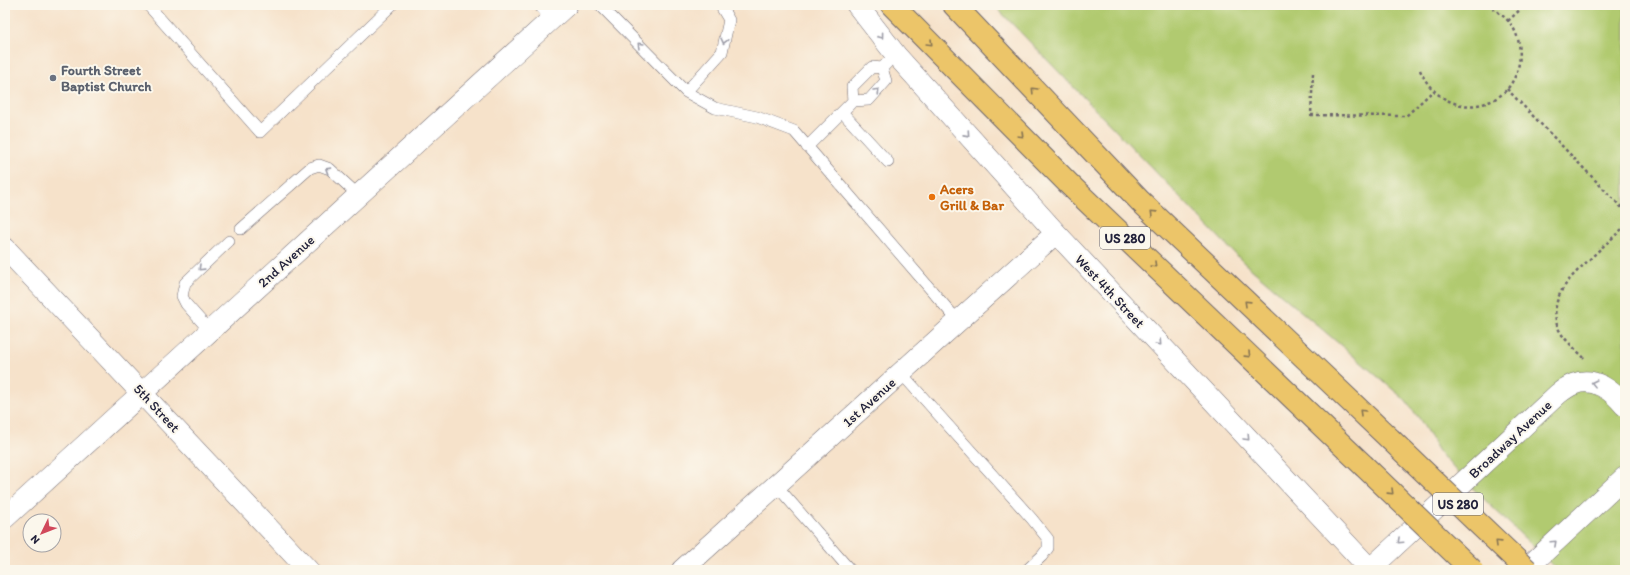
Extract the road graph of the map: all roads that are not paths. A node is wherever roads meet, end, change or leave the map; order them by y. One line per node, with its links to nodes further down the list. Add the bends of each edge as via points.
1 (148, 5): 2 (lane, via 260,132)
2 (392, 5)
3 (567, 5): 9 (street, 2nd Avenue)
4 (600, 5): 11 (lane, one-way to 4)
5 (720, 5): 11 (lane, one-way to 11, via 729,20 722,52)
6 (857, 5): 10 (street, West 4th Street, one-way to 10)
7 (892, 5): 34 (highway, US 280, one-way to 34, bridge, via 1070,185)
8 (954, 5): 35 (highway, US 280, one-way to 8, bridge, via 1140,200)
9 (545, 12): 16 (street, 2nd Avenue)
10 (889, 61): 12 (lane, one-way to 10, via 868,100 886,81); 12 (lane, via 872,67 852,87); 18 (street, West 4th Street, one-way to 18)
11 (686, 92): 14 (lane, via 715,108 757,117 794,131)
12 (854, 101): 13 (lane)
13 (842, 112): 14 (lane); 15 (lane)
14 (807, 147): 21 (lane)
15 (888, 162)
16 (358, 195): 17 (lane, one-way to 17, via 330,169 319,165 310,168); 22 (street, 2nd Avenue)
17 (241, 229)
18 (1056, 233): 21 (street, 1st Avenue); 33 (street, West 4th Street, one-way to 33)
19 (229, 241): 22 (lane, one-way to 22, via 185,283 182,296)
20 (5, 248): 24 (street, 5th Street)
21 (958, 321): 23 (street, 1st Avenue)
22 (210, 330): 24 (street, 2nd Avenue)
23 (901, 373): 27 (street, 1st Avenue); 32 (lane, via 1048,539 1048,548)
24 (141, 392): 28 (street, 2nd Avenue); 29 (street, 5th Street)
25 (1625, 406): 33 (street, Broadway Avenue, one-way to 33, via 1613,393 1596,383 1573,384 1558,394)
26 (1625, 477): 35 (street, one-way to 26)
27 (776, 485): 30 (street, 1st Avenue); 31 (lane)
28 (5, 518)
29 (308, 570)
30 (682, 570)
31 (850, 570)
32 (1027, 570)
33 (1370, 570)
34 (1472, 570)
35 (1526, 570)

